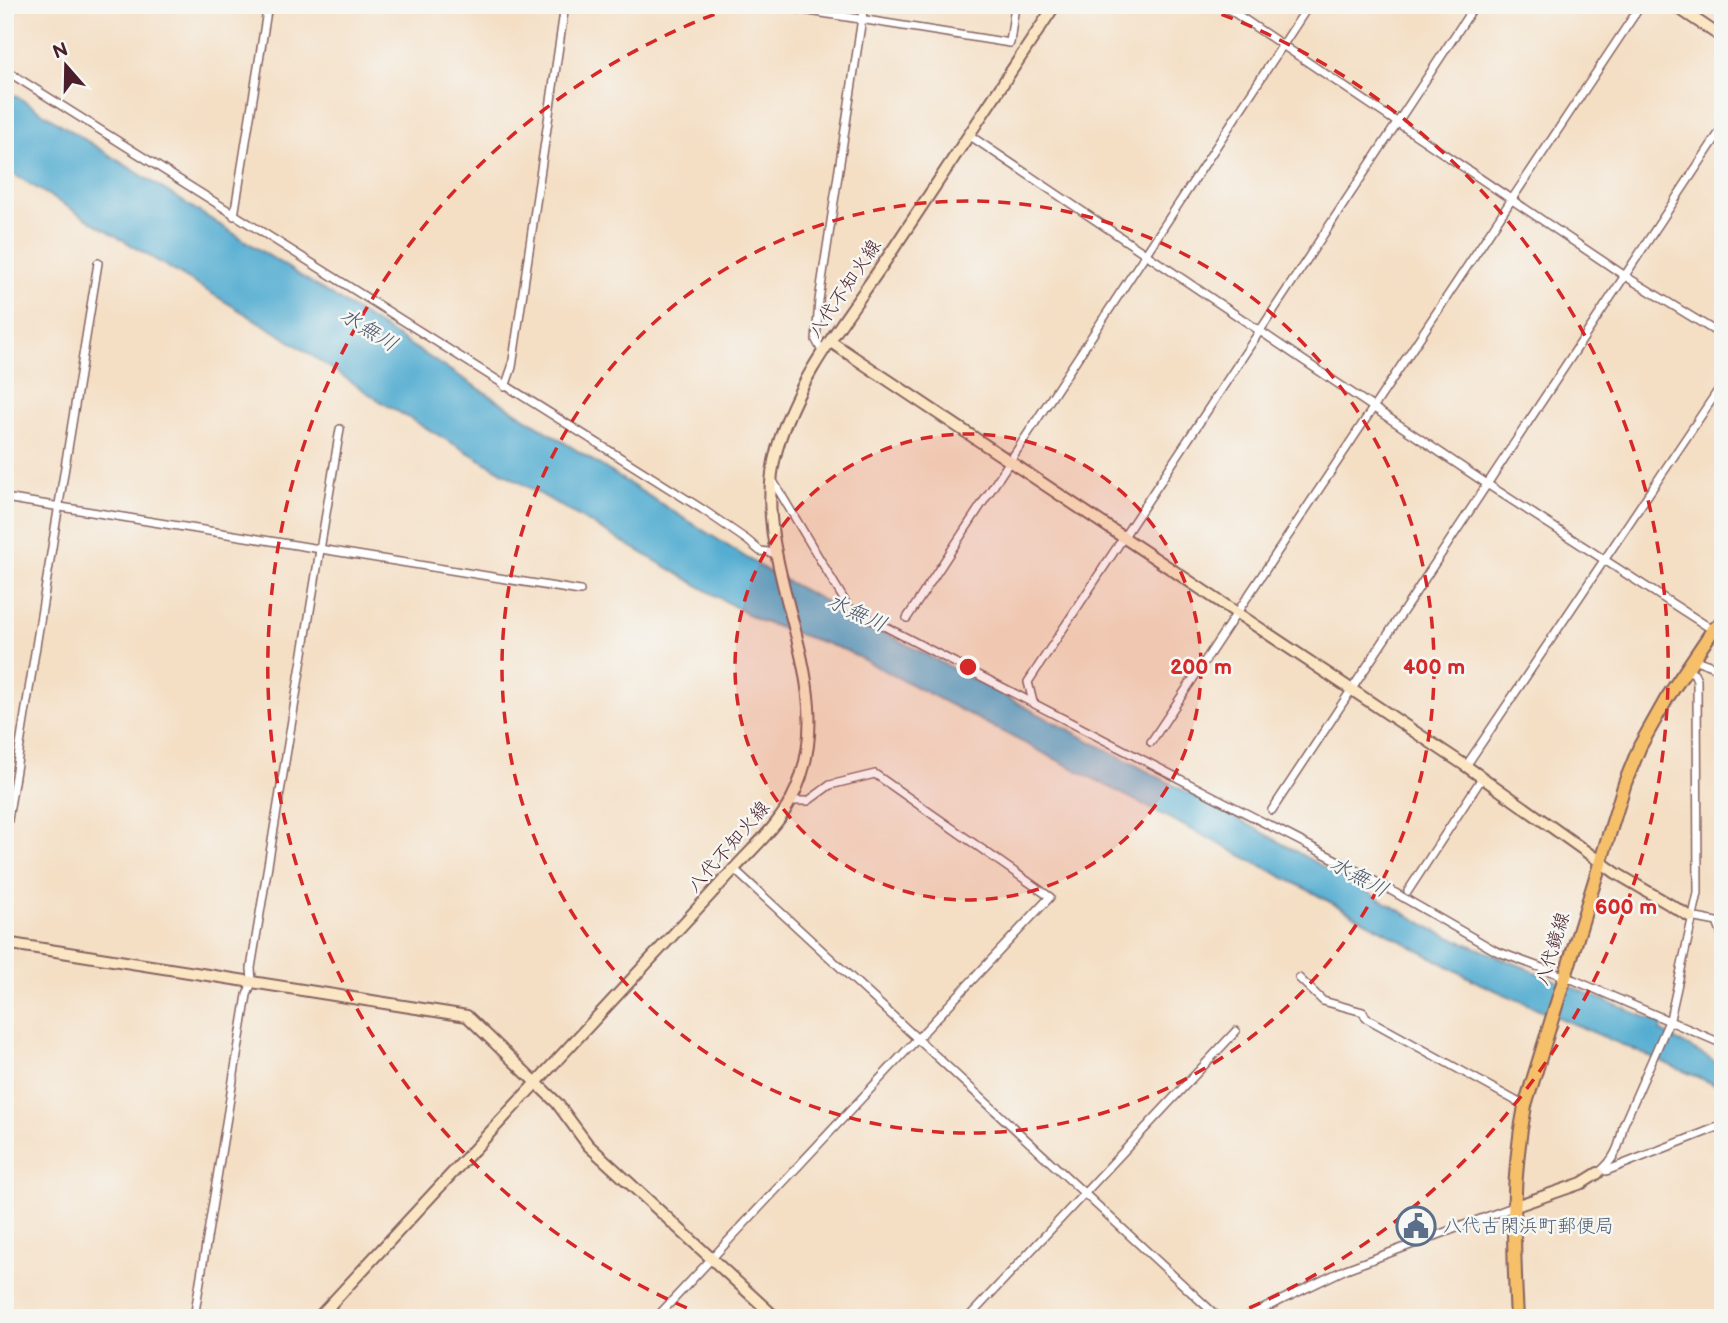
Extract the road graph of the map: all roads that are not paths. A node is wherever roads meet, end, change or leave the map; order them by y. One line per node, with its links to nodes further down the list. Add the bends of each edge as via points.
1 (268, 5): 20 (street)
2 (565, 5): 29 (street, via 512,367)
3 (772, 5): 12 (street)
4 (864, 5): 12 (street)
5 (1015, 5): 12 (street, via 1010,43)
6 (1055, 5): 18 (main road, 八代不知火線)
7 (1223, 5): 14 (street)
8 (1310, 5): 14 (street)
9 (1475, 5): 16 (street)
10 (1641, 5): 19 (street)
11 (1674, 5): 13 (main road)
12 (862, 20): 27 (street, via 819,300 816,340)
13 (1723, 38)
14 (1283, 45): 16 (street); 21 (street)
15 (5, 70): 20 (street)
16 (1395, 123): 19 (street); 24 (street)
17 (1723, 127): 23 (street)
18 (969, 135): 21 (street); 26 (main road, 八代不知火線)
19 (1512, 200): 23 (street); 30 (street)
20 (234, 216): 29 (street)
21 (1146, 253): 24 (street); 32 (street)
22 (98, 263): 36 (street)
23 (1625, 276): 25 (street); 34 (street)
24 (1259, 331): 30 (street); 37 (street)
25 (1723, 336)
26 (831, 342): 27 (main road, 八代不知火線); 32 (main road)
27 (822, 353): 33 (main road, 八代不知火線, via 786,419)
28 (1723, 383): 40 (street)
29 (505, 387): 39 (street, via 702,509 752,547)
30 (1373, 407): 34 (street); 42 (street)
31 (340, 429): 38 (street)
32 (1009, 462): 37 (main road); 43 (street)
33 (769, 480): 39 (main road, 八代不知火線); 48 (street, via 775,482 849,608)
34 (1488, 484): 40 (street); 47 (street)
35 (5, 498): 36 (street)
36 (58, 507): 38 (street); 54 (street)
37 (1122, 539): 42 (main road); 48 (street, via 1027,683)
38 (320, 550): 41 (street); 63 (street)
39 (776, 557): 52 (main road, 八代不知火線, via 811,704 809,756)
40 (1605, 561): 44 (street); 50 (street)
41 (580, 591)
42 (1235, 614): 47 (main road); 49 (street)
43 (907, 618)
44 (1718, 625): 45 (main road, 八代鏡線)
45 (1690, 665): 46 (street); 55 (main road, 八代鏡線, via 1640,746); 58 (street, via 1697,680 1698,892)
46 (1723, 670)
47 (1350, 690): 50 (main road); 53 (street)
48 (1033, 702): 62 (street, via 1352,869 1496,951)
49 (1150, 742)
50 (1466, 766): 51 (main road)
51 (1482, 778): 55 (main road); 57 (street)
52 (791, 801): 56 (main road, 八代不知火線); 66 (street, via 808,801 830,785 875,774 1050,897)
53 (1272, 810)
54 (5, 838)
55 (1601, 862): 58 (main road); 62 (main road, 八代鏡線)
56 (734, 869): 66 (street); 68 (main road, 八代不知火線)
57 (1408, 891)
58 (1690, 917): 59 (street, via 1717,922); 64 (street)
59 (1723, 938)
60 (5, 943): 63 (main road)
61 (1299, 978): 69 (street, via 1323,1000 1363,1012 1366,1018)
62 (1565, 978): 64 (street); 69 (main road, 八代鏡線)
63 (252, 982): 68 (main road, via 467,1016); 76 (street)
64 (1670, 1019): 67 (street); 71 (street, via 1610,1164)
65 (1236, 1031): 72 (street)
66 (918, 1039): 72 (street); 74 (street)
67 (1723, 1044)
68 (535, 1084): 74 (main road, via 557,1103 588,1145); 75 (main road, 八代不知火線)
69 (1525, 1106): 73 (main road, 八代鏡線)
70 (1723, 1125): 71 (street)
71 (1598, 1174): 73 (main road)
72 (1084, 1194): 81 (street); 82 (street)
73 (1513, 1208): 83 (street, via 1346,1269); 84 (main road, 八代鏡線)
74 (712, 1258): 79 (street); 80 (main road)
75 (328, 1307): 77 (main road, 八代不知火線); 78 (street)
76 (194, 1318)
77 (318, 1318)
78 (340, 1318)
79 (656, 1318)
80 (776, 1318)
81 (968, 1318)
82 (1219, 1318)
83 (1244, 1318)
84 (1517, 1318)

